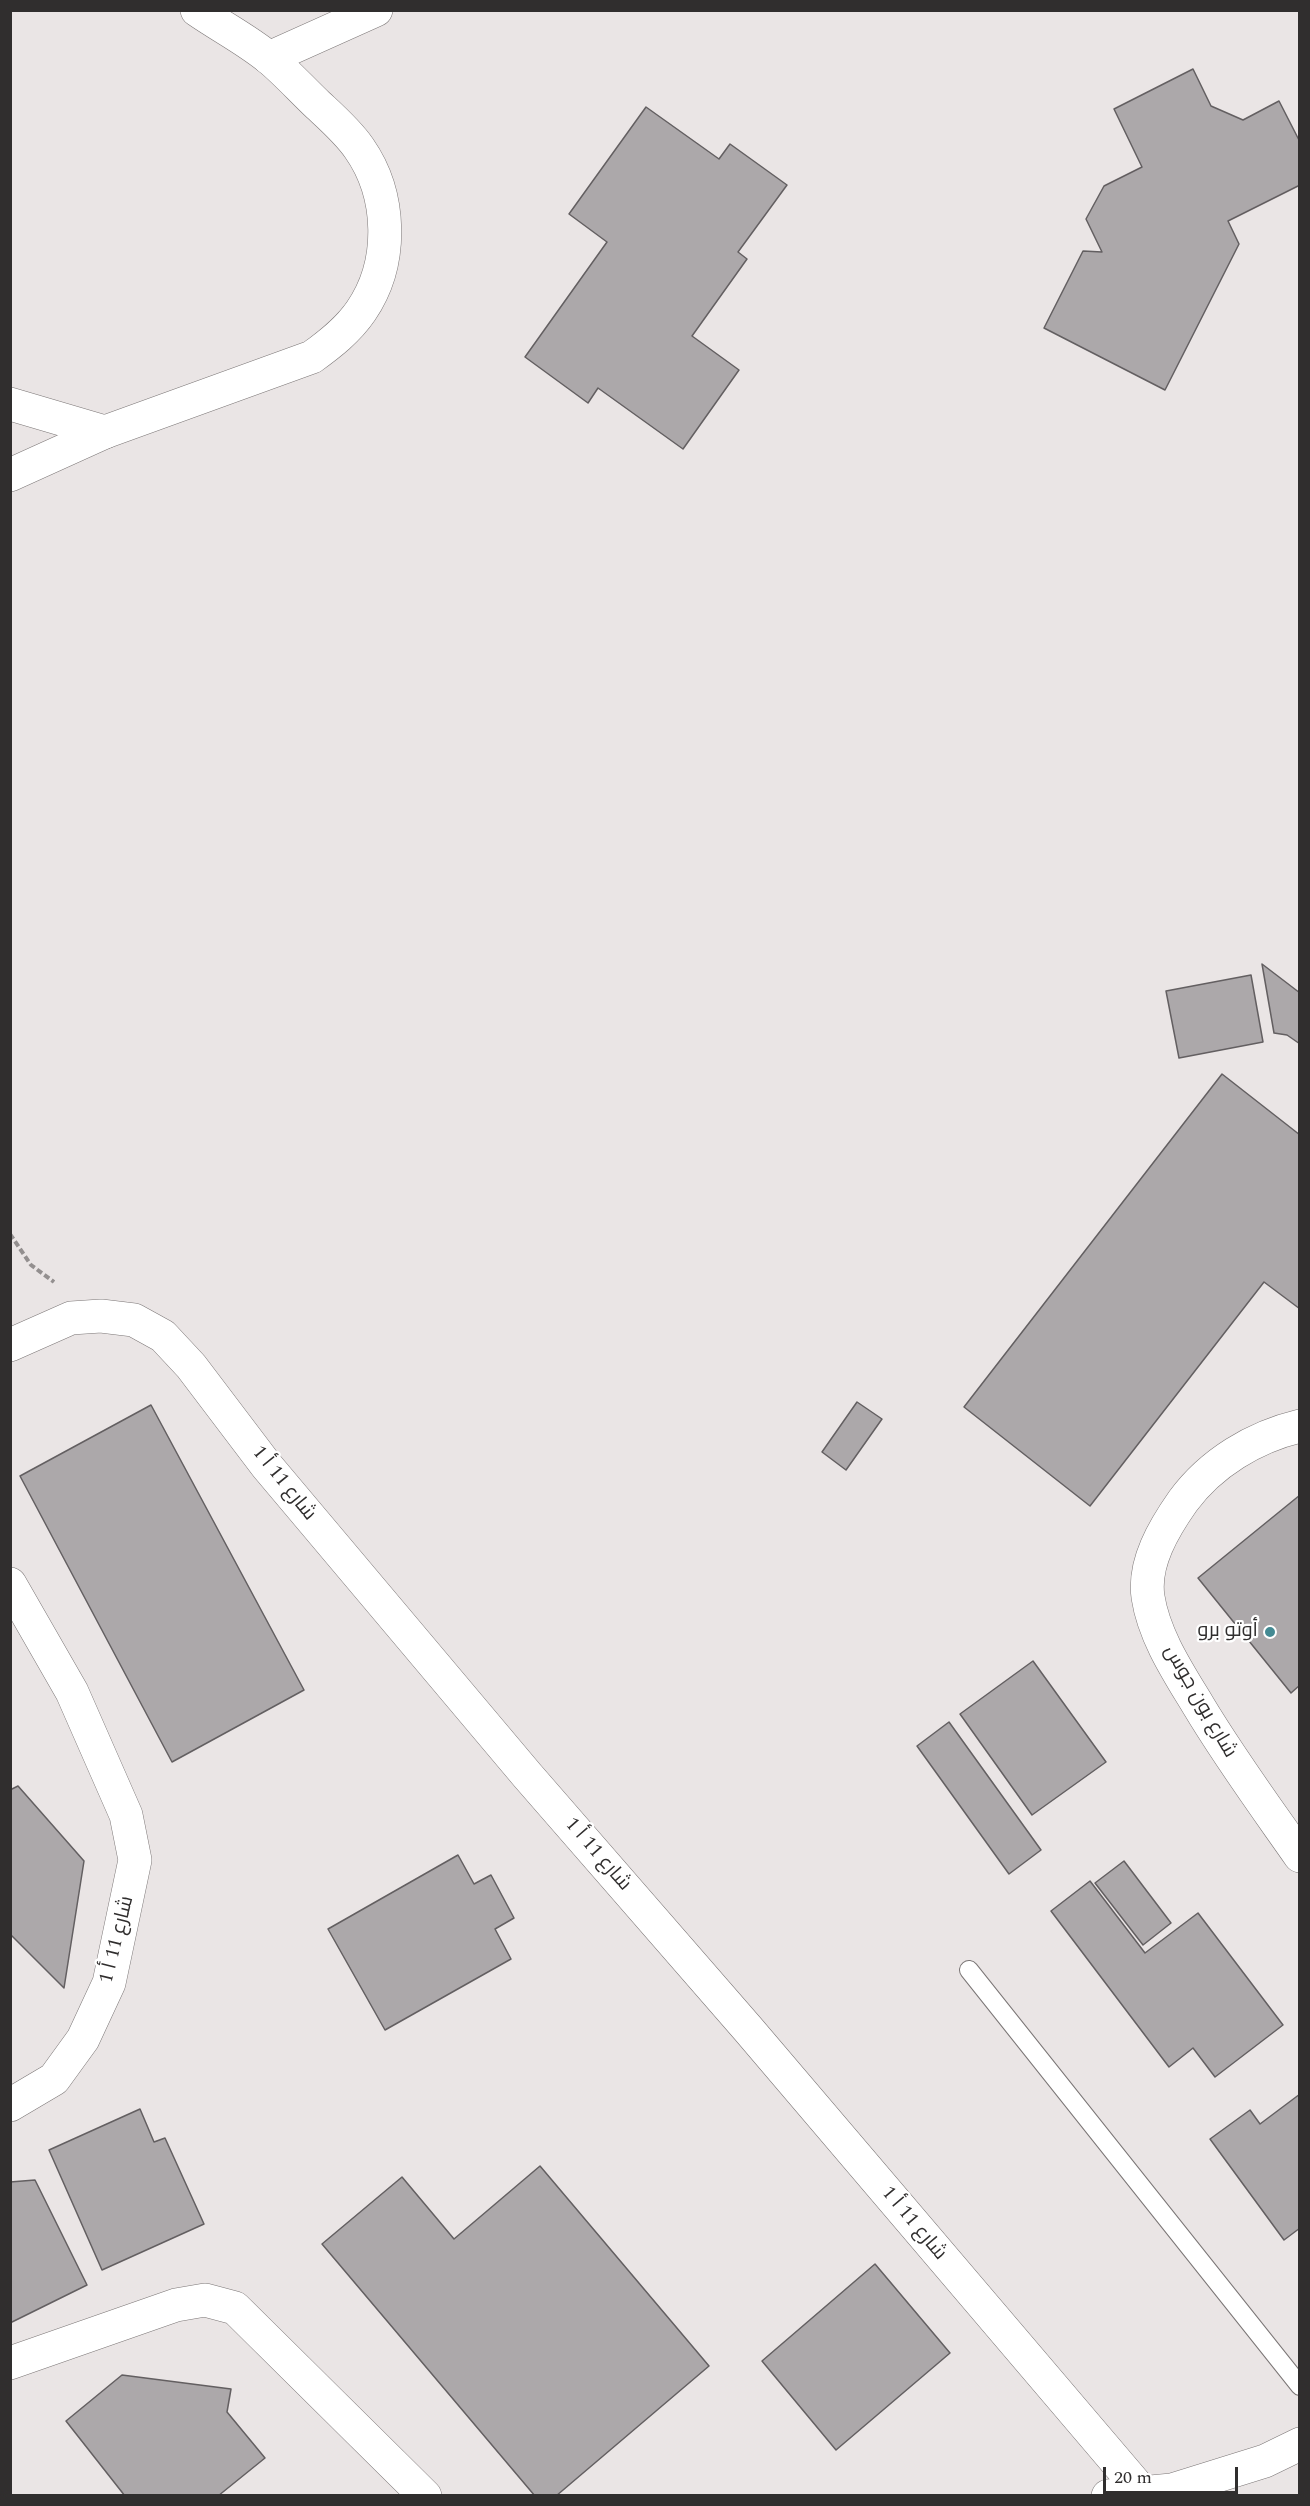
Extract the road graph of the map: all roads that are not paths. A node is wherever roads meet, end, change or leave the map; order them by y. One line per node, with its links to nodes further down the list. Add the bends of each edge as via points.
1 (197, 10): 3 (street)
2 (376, 10): 3 (street)
3 (269, 58): 5 (street, via 359,147 376,178 384,211 385,246 377,280 362,310 339,336 312,357)
4 (10, 404): 5 (street)
5 (105, 432): 6 (street)
6 (10, 475)
7 (10, 1345): 16 (street, شارع 11 أ 1, via 71,1318 100,1316 134,1320 163,1336 191,1366 266,1465 527,1775)
8 (1299, 1426): 10 (street, شارع بون جوس, via 1249,1445 1194,1486 1159,1540 1150,1565 1148,1596 1169,1657 1224,1748)
9 (10, 1584): 12 (street, شارع 11 أ 1, via 72,1692 126,1815 135,1860 109,1983 83,2039 54,2079)
10 (1299, 1856)
11 (969, 1970): 14 (lane)
12 (10, 2105)
13 (10, 2363): 17 (street, via 176,2305 206,2300 235,2308)
14 (1299, 2386)
15 (1299, 2444): 16 (street, via 1265,2461)
16 (1160, 2493): 18 (street)
17 (425, 2496)
18 (1108, 2496)

